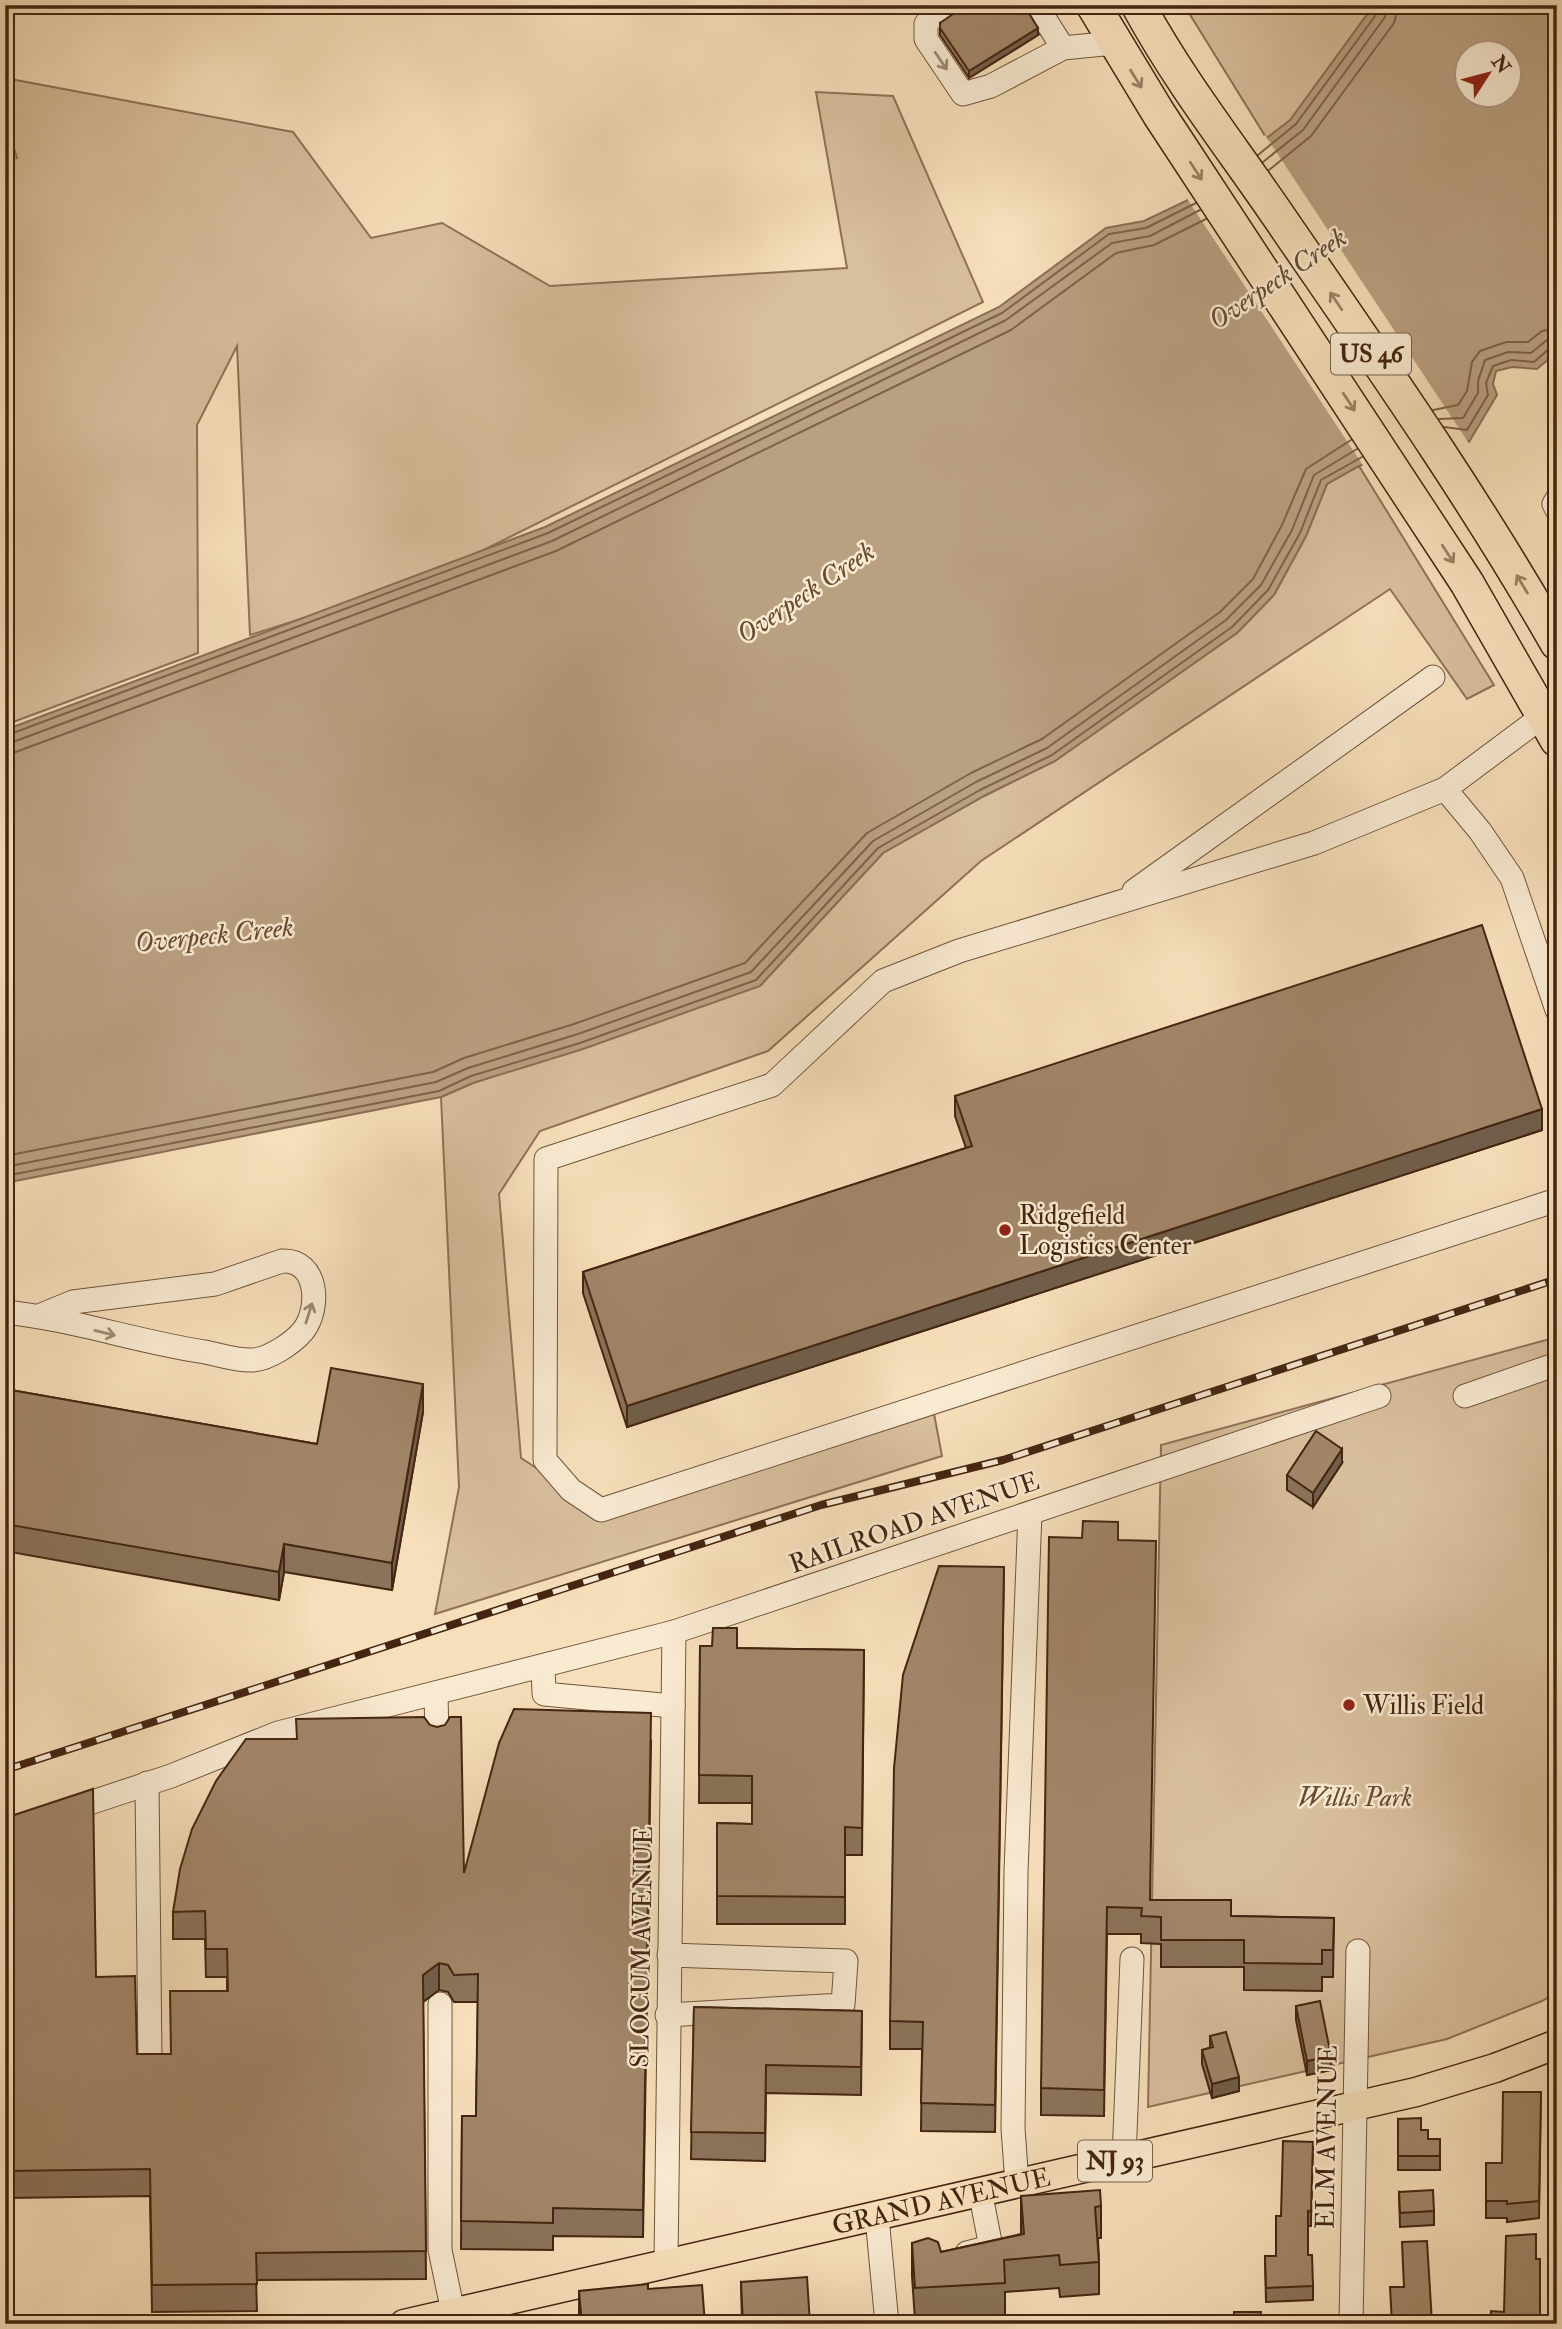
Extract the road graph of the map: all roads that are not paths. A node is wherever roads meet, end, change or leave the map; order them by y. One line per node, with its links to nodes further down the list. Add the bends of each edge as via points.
1 (944, 5): 7 (street, one-way to 7, via 926,24 926,39 963,94 991,86)
2 (1036, 5): 7 (street)
3 (1093, 5): 6 (highway, US 46)
4 (1138, 5): 8 (highway)
5 (1162, 5): 8 (highway)
6 (1114, 43): 7 (street); 13 (highway, US 46, one-way to 13, via 1473,593)
7 (1063, 48)
8 (1198, 89): 11 (highway, US 46, one-way to 8)
9 (1557, 499): 10 (street)
10 (1557, 510)
11 (1557, 643)
12 (1433, 677): 15 (street)
13 (1550, 728): 14 (street)
14 (1445, 789): 15 (street, via 1314,843); 16 (street, via 1512,878)
15 (1118, 902): 17 (street, via 959,951 883,981 772,1085 546,1159 545,1460 571,1490 601,1510)
16 (1557, 1010)
17 (1557, 1200)
18 (5, 1312): 19 (street)
19 (39, 1316): 19 (street, one-way to 19, via 144,1343 253,1360 275,1353 303,1330 315,1288 305,1269 293,1261 282,1261 215,1284 73,1303)
20 (1557, 1364): 22 (street)
21 (1379, 1396): 23 (street, RAILROAD AVENUE)
22 (1465, 1396)
23 (1030, 1513): 24 (street, RAILROAD AVENUE); 40 (street, via 1016,1871 1013,2129)
24 (674, 1632): 25 (street, RAILROAD AVENUE); 27 (street, SLOCUM AVENUE)
25 (543, 1666): 26 (street, RAILROAD AVENUE); 27 (street, via 544,1694)
26 (436, 1693): 28 (street); 29 (street, RAILROAD AVENUE, via 278,1733)
27 (673, 1706): 32 (street, SLOCUM AVENUE)
28 (437, 1741)
29 (147, 1783): 30 (street, RAILROAD AVENUE); 37 (street)
30 (5, 1831)
31 (1357, 1951): 38 (street, ELM AVENUE)
32 (668, 1955): 35 (street, SLOCUM AVENUE); 35 (street, via 846,1961 843,2005)
33 (1132, 1959): 39 (street)
34 (440, 2004): 45 (street, via 440,2250)
35 (667, 2015): 44 (street, SLOCUM AVENUE)
36 (1557, 2044): 38 (main road, GRAND AVENUE / NJ 93, via 1468,2078)
37 (150, 2059)
38 (1354, 2107): 39 (main road, GRAND AVENUE / NJ 93); 48 (street, ELM AVENUE)
39 (1124, 2159): 40 (main road, GRAND AVENUE / NJ 93)
40 (1017, 2184): 41 (main road, GRAND AVENUE / NJ 93)
41 (980, 2191): 42 (main road, GRAND AVENUE / NJ 93); 43 (street, via 991,2246)
42 (877, 2217): 44 (main road, GRAND AVENUE / NJ 93); 47 (street)
43 (951, 2257)
44 (666, 2263): 45 (main road, GRAND AVENUE / NJ 93)
45 (453, 2312): 46 (main road, GRAND AVENUE / NJ 93)
46 (404, 2324)
47 (887, 2324)
48 (1351, 2324)

